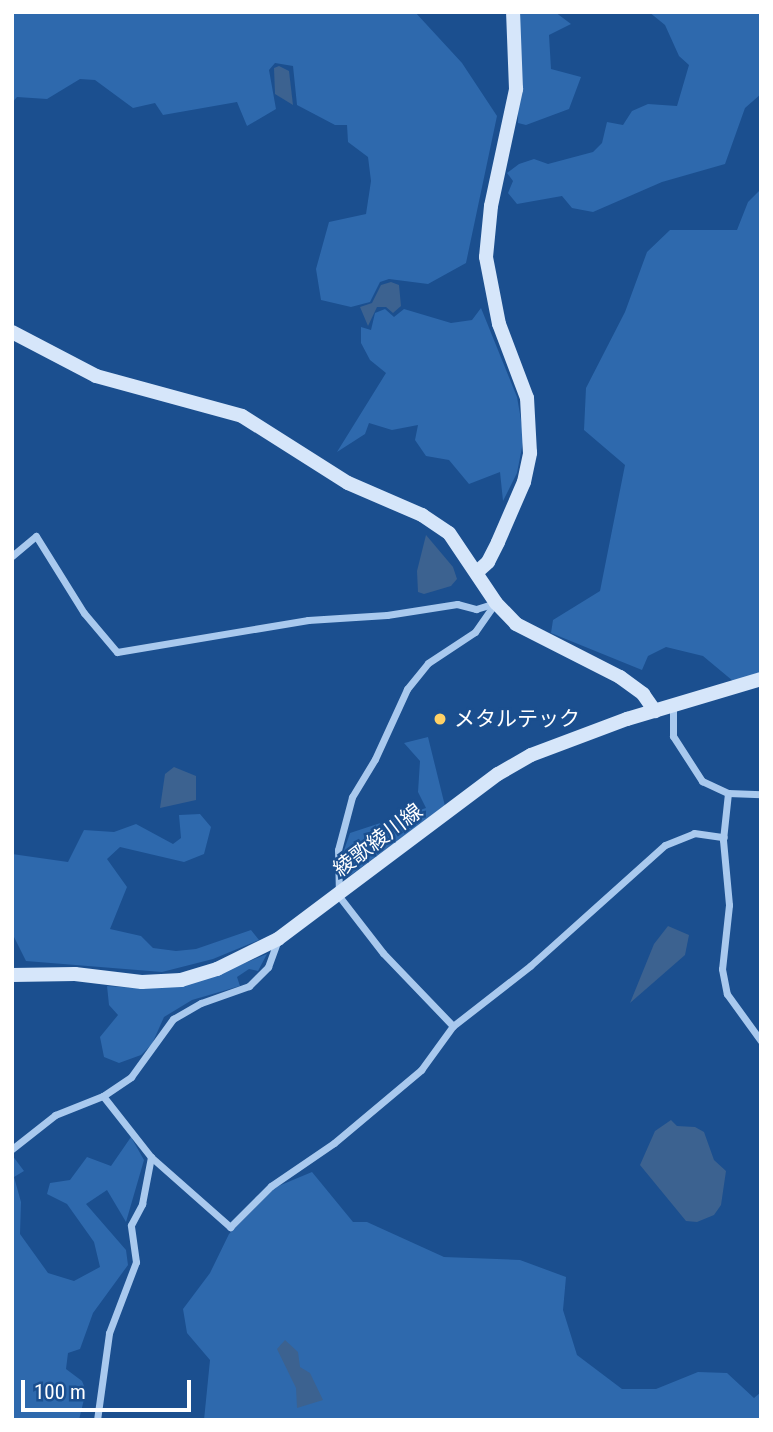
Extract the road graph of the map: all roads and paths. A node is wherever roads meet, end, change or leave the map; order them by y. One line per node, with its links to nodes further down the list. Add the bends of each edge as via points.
1 (513, 12): 4 (street, via 516,89 491,206 486,257 499,324 527,398 530,453 524,482 498,542)
2 (12, 332): 4 (street, via 96,376 242,416 262,426 348,483 422,515 449,533)
3 (12, 556): 5 (street, via 36,536 84,613 117,652 308,620 457,604 475,609)
4 (477, 572): 5 (street)
5 (496, 603): 8 (street, via 527,632 634,685); 12 (street, via 475,632 428,663 407,689 352,797 338,850)
6 (761, 679): 7 (street, 綾歌綾川線)
7 (673, 706): 8 (street, 綾歌綾川線); 9 (street, via 673,736 702,781)
8 (655, 711): 12 (street, 綾歌綾川線, via 531,755)
9 (728, 793): 10 (street); 11 (street)
10 (761, 794)
11 (724, 837): 15 (street, via 694,833 665,845); 16 (street, via 729,905 722,969 727,994)
12 (339, 896): 13 (street, 綾歌綾川線); 15 (street, via 383,953)
13 (278, 939): 14 (street, 綾歌綾川線, via 181,981); 17 (street, via 268,967 249,986 201,1003 173,1019 131,1077)
14 (12, 975)
15 (453, 1027): 19 (street, via 421,1070 334,1143 271,1186 230,1227)
16 (761, 1041)
17 (103, 1096): 18 (street, via 55,1115); 19 (street)
18 (12, 1149)
19 (151, 1157): 20 (street, via 142,1204 131,1225 136,1262 109,1333)
20 (97, 1420)

